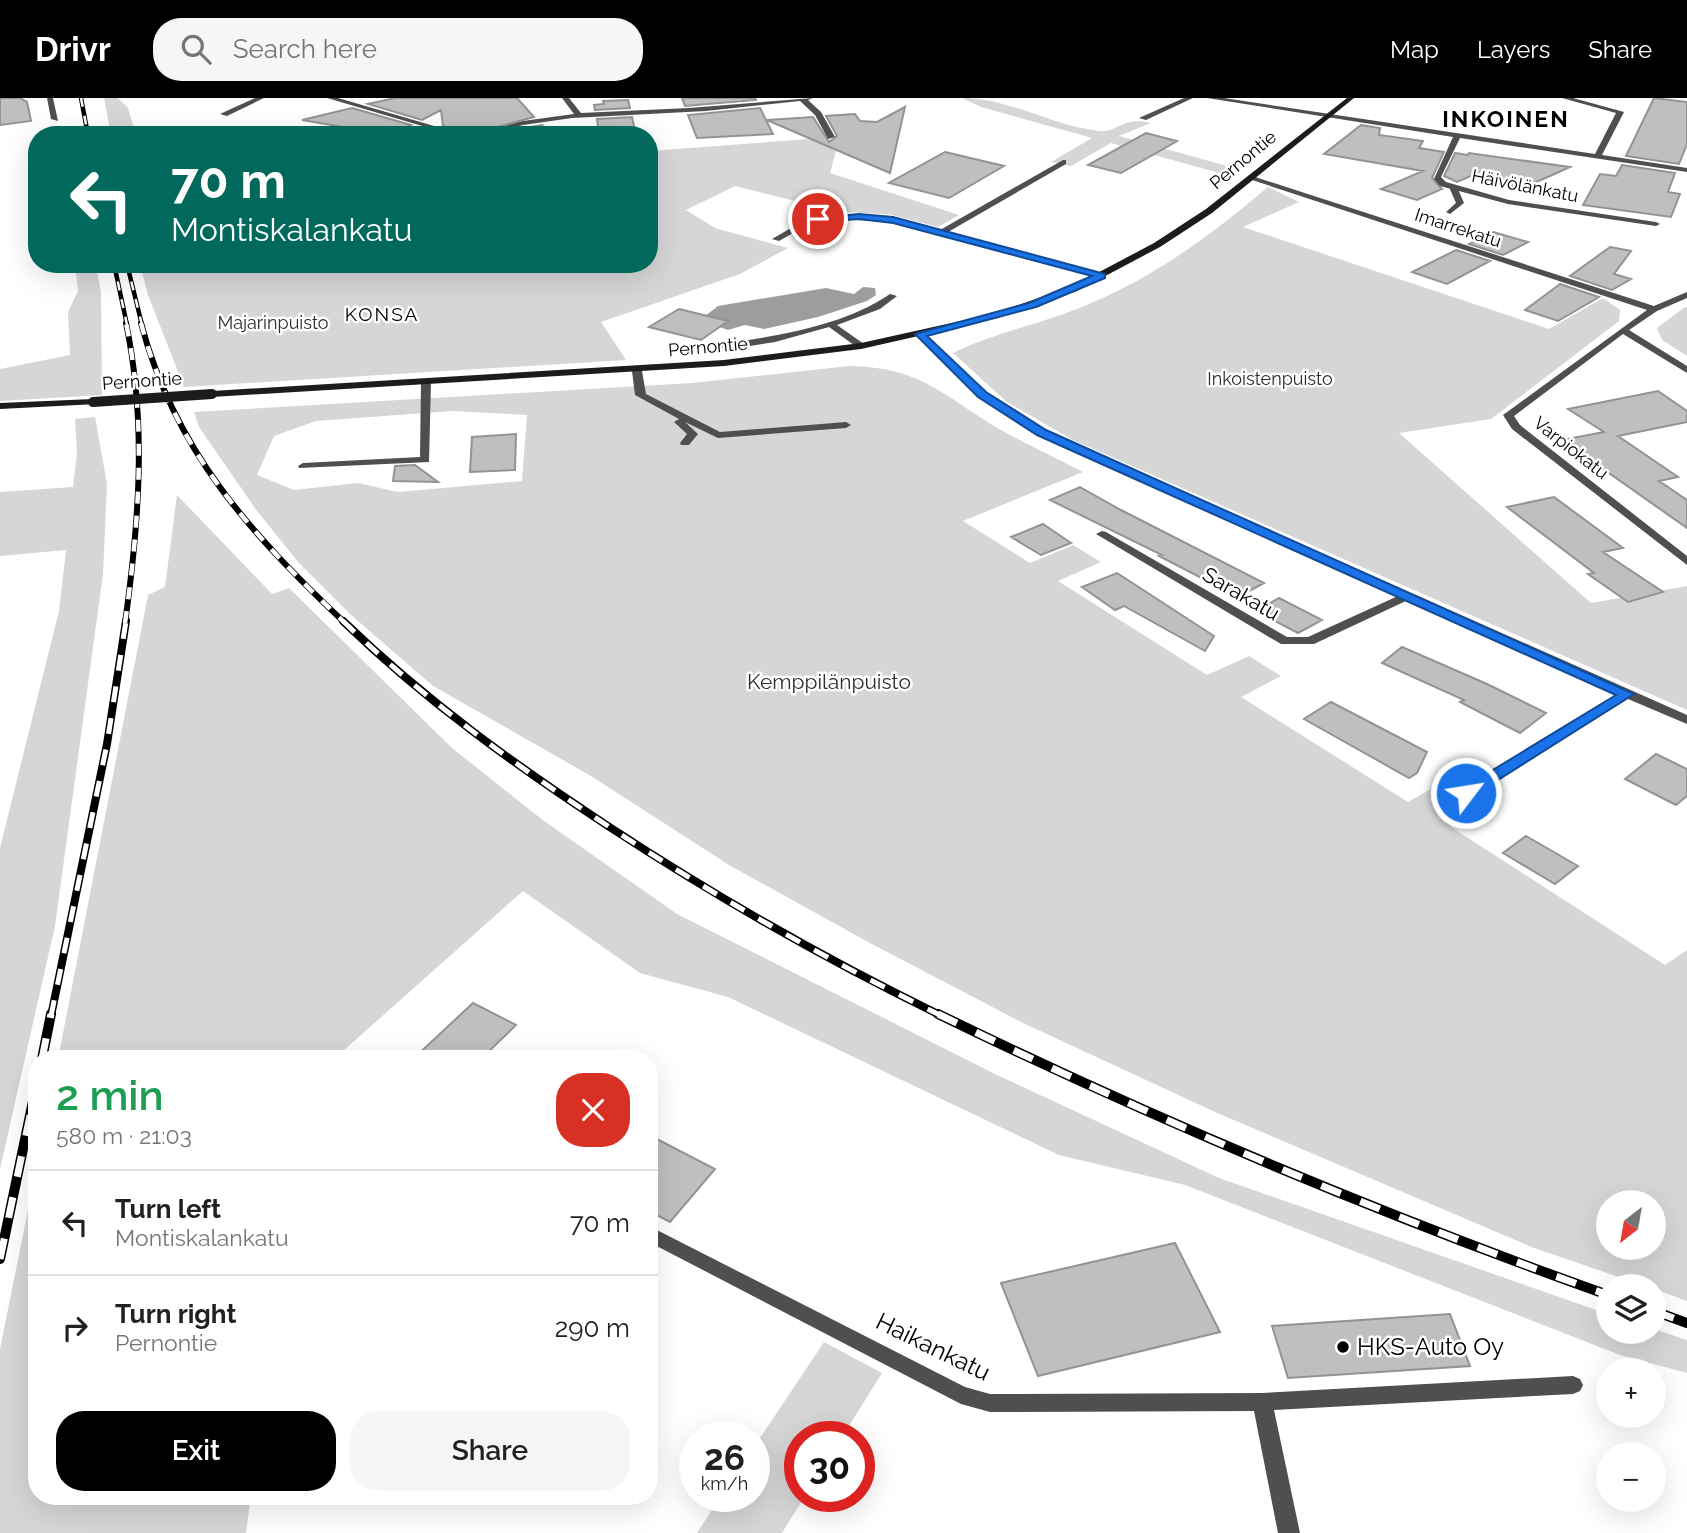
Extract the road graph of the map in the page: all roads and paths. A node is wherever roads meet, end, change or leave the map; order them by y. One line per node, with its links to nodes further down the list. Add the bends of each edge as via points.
1 (50, 98): 16 (street)
2 (261, 98): 12 (street)
3 (273, 98): 11 (street)
4 (330, 98): 17 (street)
5 (565, 98): 13 (street)
6 (805, 98): 13 (street); 19 (street)
7 (1190, 98): 15 (street)
8 (1210, 98): 14 (street)
9 (1351, 98): 14 (street, Pernontie)
10 (1565, 98): 21 (street, via 1620,112)
11 (244, 111)
12 (224, 114)
13 (579, 115): 18 (street)
14 (1325, 116): 20 (street); 24 (street, Pernontie)
15 (1143, 118)
16 (55, 119)
17 (430, 126)
18 (506, 126)
19 (831, 136)
20 (1457, 136): 21 (street); 25 (street, Häivölänkatu, via 1437,177)
21 (1597, 157): 23 (street)
22 (1063, 162): 28 (street)
23 (1687, 170)
24 (1252, 177): 30 (street, Pernontie, via 1180,230); 33 (street, Imarrekatu)
25 (1452, 187): 26 (street, via 1460,203); 27 (street, Häivölänkatu, via 1508,202)
26 (1450, 212)
27 (1656, 224)
28 (941, 233): 29 (street, via 877,218 840,217 808,222); 30 (street)
29 (776, 239)
30 (1102, 276): 36 (street, Pernontie, via 1032,305)
31 (1687, 295): 33 (street, Varpiokatu)
32 (893, 296): 34 (street, via 877,307)
33 (1654, 309): 35 (street, Varpiokatu)
34 (830, 324): 37 (street); 38 (street)
35 (1623, 330): 39 (street); 48 (street, Varpiokatu, via 1508,415 1516,427)
36 (920, 334): 37 (street, Pernontie); 49 (street, via 982,394 1042,433)
37 (860, 346): 40 (street, Pernontie)
38 (725, 347)
39 (1687, 370)
40 (637, 371): 41 (street, Pernontie); 42 (street)
41 (426, 382): 43 (street, Pernontie, bridge); 46 (street, via 425,460)
42 (640, 395): 44 (street, via 718,435); 45 (street, via 693,434)
43 (0, 407)
44 (846, 425)
45 (685, 443)
46 (303, 467)
47 (1102, 534): 49 (street, Sarakatu, via 1285,641 1310,641)
48 (1687, 562)
49 (1406, 597): 50 (street)
50 (1627, 694): 51 (street); 52 (street)
51 (1687, 720)
52 (1466, 793)
53 (658, 1238): 55 (street, Haikankatu, via 961,1395 990,1404)
54 (1573, 1385): 55 (street, Haikankatu)
55 (1262, 1402): 56 (street)
56 (1289, 1533)

